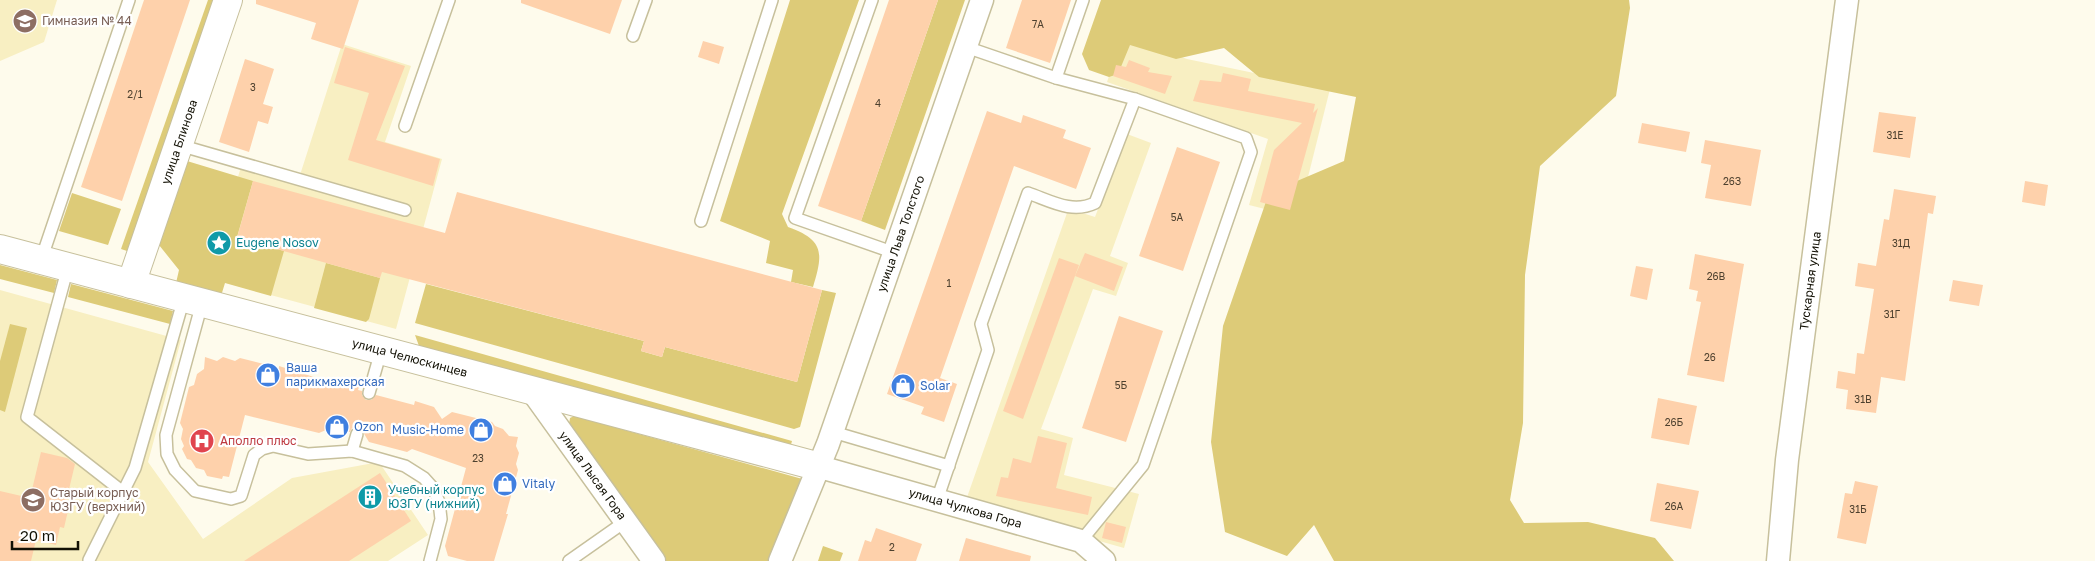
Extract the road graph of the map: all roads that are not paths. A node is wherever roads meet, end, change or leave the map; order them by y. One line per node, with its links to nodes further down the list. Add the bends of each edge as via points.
1 (129, 0): 20 (lane)
2 (228, 0): 15 (street, улица Блинова)
3 (449, 0): 14 (lane)
4 (646, 0): 10 (lane)
5 (772, 0): 17 (lane)
6 (872, 0): 19 (lane, via 795,218)
7 (982, 0): 11 (street, улица Льва Толстого)
8 (1083, 0): 12 (lane)
9 (1847, 0): 42 (street, Тускарная улица, via 1787,460)
10 (633, 36)
11 (966, 47): 12 (lane); 19 (street, улица Льва Толстого)
12 (1056, 78): 13 (lane)
13 (1135, 99): 30 (lane, via 1096,203 1083,208 1069,208 1028,193 981,324 988,350); 35 (lane, via 1246,138 1251,152 1142,465)
14 (405, 126)
15 (179, 145): 16 (lane); 22 (street, улица Блинова)
16 (405, 210)
17 (700, 221)
18 (0, 249): 20 (street, улица Челюскинцев)
19 (894, 253): 27 (street, улица Льва Толстого)
20 (41, 260): 21 (street, улица Челюскинцев)
21 (68, 268): 22 (street, улица Челюскинцев); 32 (lane, via 27,417)
22 (131, 284): 23 (street, улица Челюскинцев)
23 (193, 300): 24 (street, улица Челюскинцев); 29 (lane, via 166,435 167,454 184,482 195,491 231,499 241,496 254,455 262,449 273,446 308,454); 32 (lane, via 136,468)
24 (381, 351): 25 (street, улица Челюскинцев); 26 (lane)
25 (532, 391): 31 (street, улица Челюскинцев); 34 (street, улица Лысая Гора)
26 (369, 393)
27 (833, 432): 30 (lane); 31 (street, улица Льва Толстого)
28 (357, 434): 29 (lane)
29 (352, 451): 37 (lane, via 404,466 424,478 433,488 441,519)
30 (948, 466): 33 (lane)
31 (820, 467): 33 (street, улица Чулкова Гора); 40 (street, улица Льва Толстого)
32 (123, 492): 36 (lane)
33 (937, 500): 35 (street, улица Чулкова Гора)
34 (626, 521): 38 (lane); 39 (street, улица Лысая Гора)
35 (1081, 541): 41 (street, улица Чулкова Гора)
36 (88, 560)
37 (430, 561)
38 (569, 561)
39 (654, 561)
40 (780, 561)
41 (1104, 561)
42 (1778, 561)

